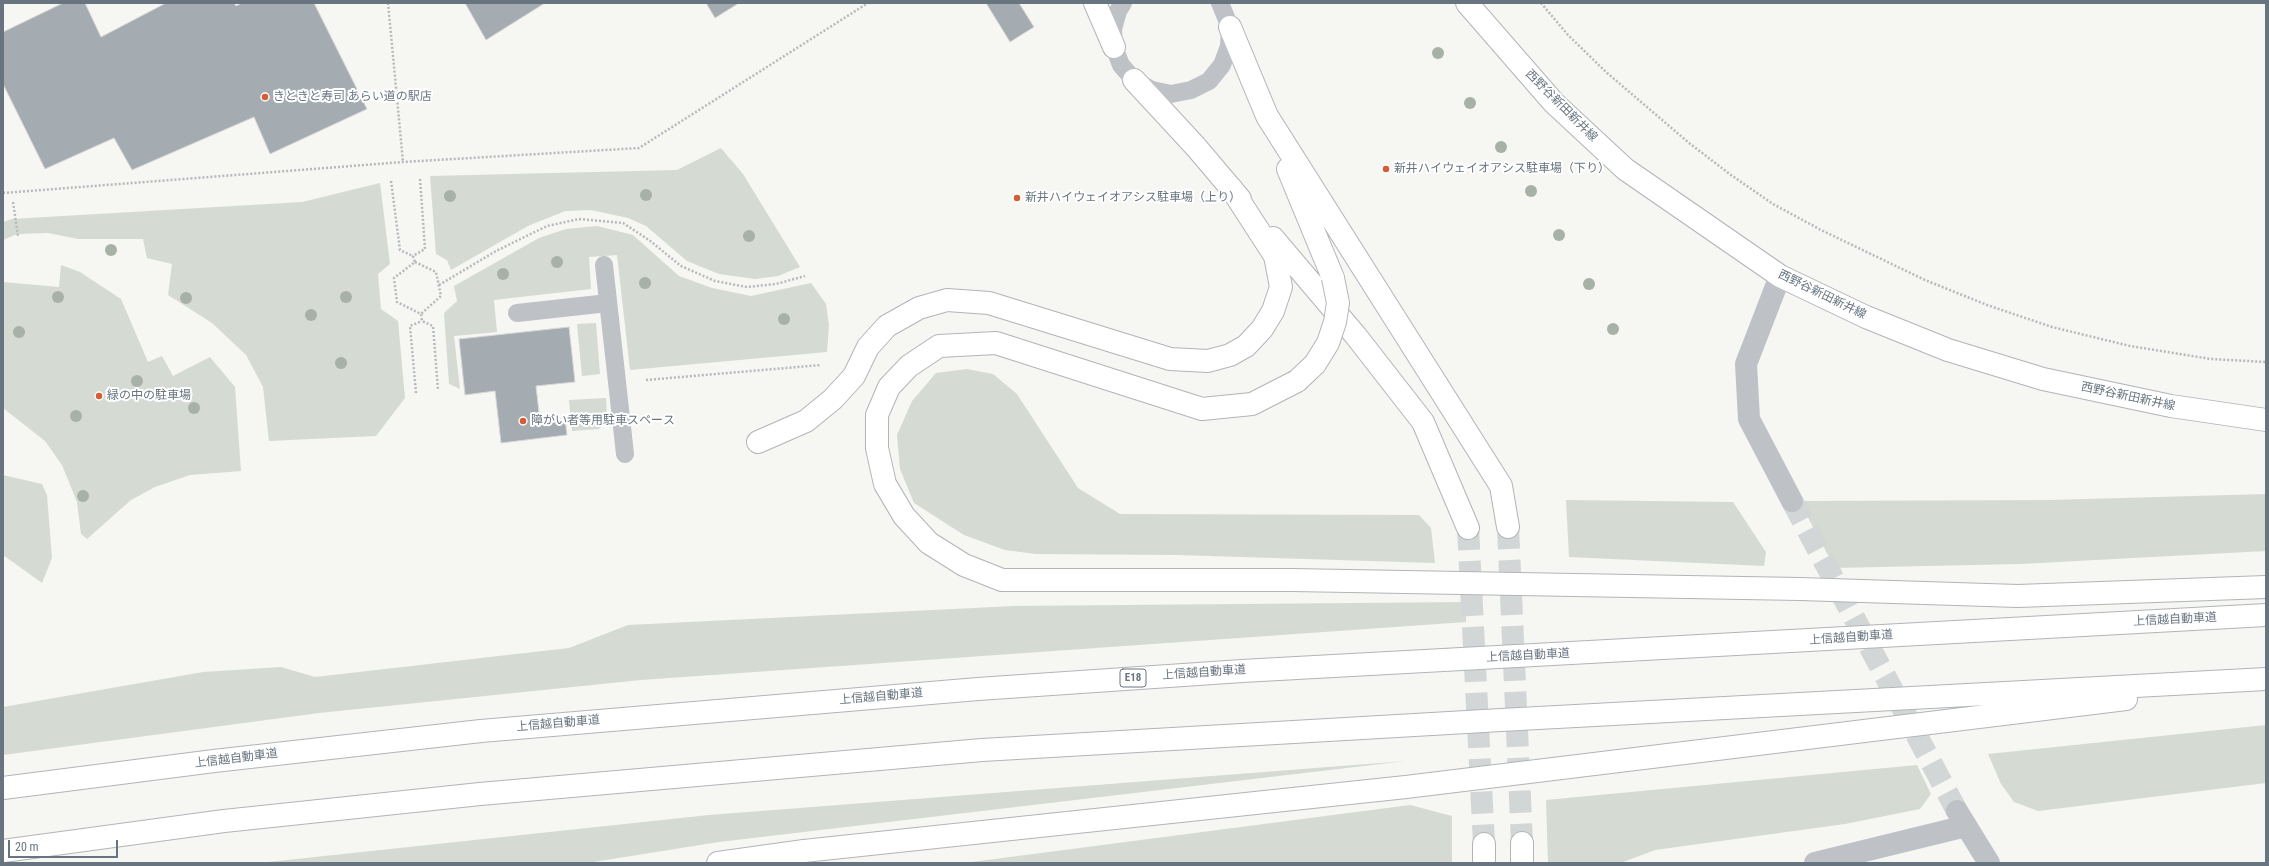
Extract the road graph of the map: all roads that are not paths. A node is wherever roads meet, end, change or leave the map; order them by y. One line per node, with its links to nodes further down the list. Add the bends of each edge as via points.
1 (1095, 3): 6 (main road)
2 (1123, 3): 6 (lane, via 1113,29)
3 (1220, 3): 5 (lane)
4 (1467, 3): 11 (main road, 西野谷新田新井線, via 1554,103 1626,169)
5 (1230, 26): 7 (lane, via 1229,46 1222,65 1209,81 1191,90 1171,94 1152,90); 8 (main road)
6 (1114, 47): 7 (lane, via 1121,65)
7 (1134, 80): 9 (main road)
8 (1267, 116): 18 (main road, via 1501,486); 20 (main road, bridge, via 1333,278 1338,303 1328,343 1316,364 1297,381 1252,404 1202,409 996,344 939,346 909,366 889,387 877,415 877,448 885,484 904,516 929,543 964,565 1002,580 1292,580 1792,588 2018,596)
9 (1231, 188): 15 (main road, via 1275,256 1281,287 1273,311 1262,329 1246,346 1230,355 1208,361 1170,359 989,303 947,300 919,308 887,326 868,347 854,376 833,399 806,421); 19 (main road, via 1356,336 1423,422)
10 (604, 265): 12 (lane)
11 (1780, 276): 14 (main road, 西野谷新田新井線, via 1866,317 1941,347 2043,379 2171,406); 17 (street, via 1746,364 1748,411 1749,419)
12 (608, 303): 13 (lane); 16 (lane)
13 (517, 313)
14 (2266, 420)
15 (758, 442)
16 (625, 454)
17 (1792, 501)
18 (1508, 527)
19 (1468, 528)
20 (2266, 586)
21 (2266, 615): 24 (main road, 上信越自動車道 / E18, via 1242,671 978,688 481,731)
22 (2266, 679): 25 (main road, via 982,750 480,794 224,821)
23 (2266, 682): 26 (main road, via 1406,787 804,851)
24 (3, 788)
25 (3, 851)
26 (718, 863)
27 (1815, 863): 28 (street, via 1961,818)
28 (1989, 863)

